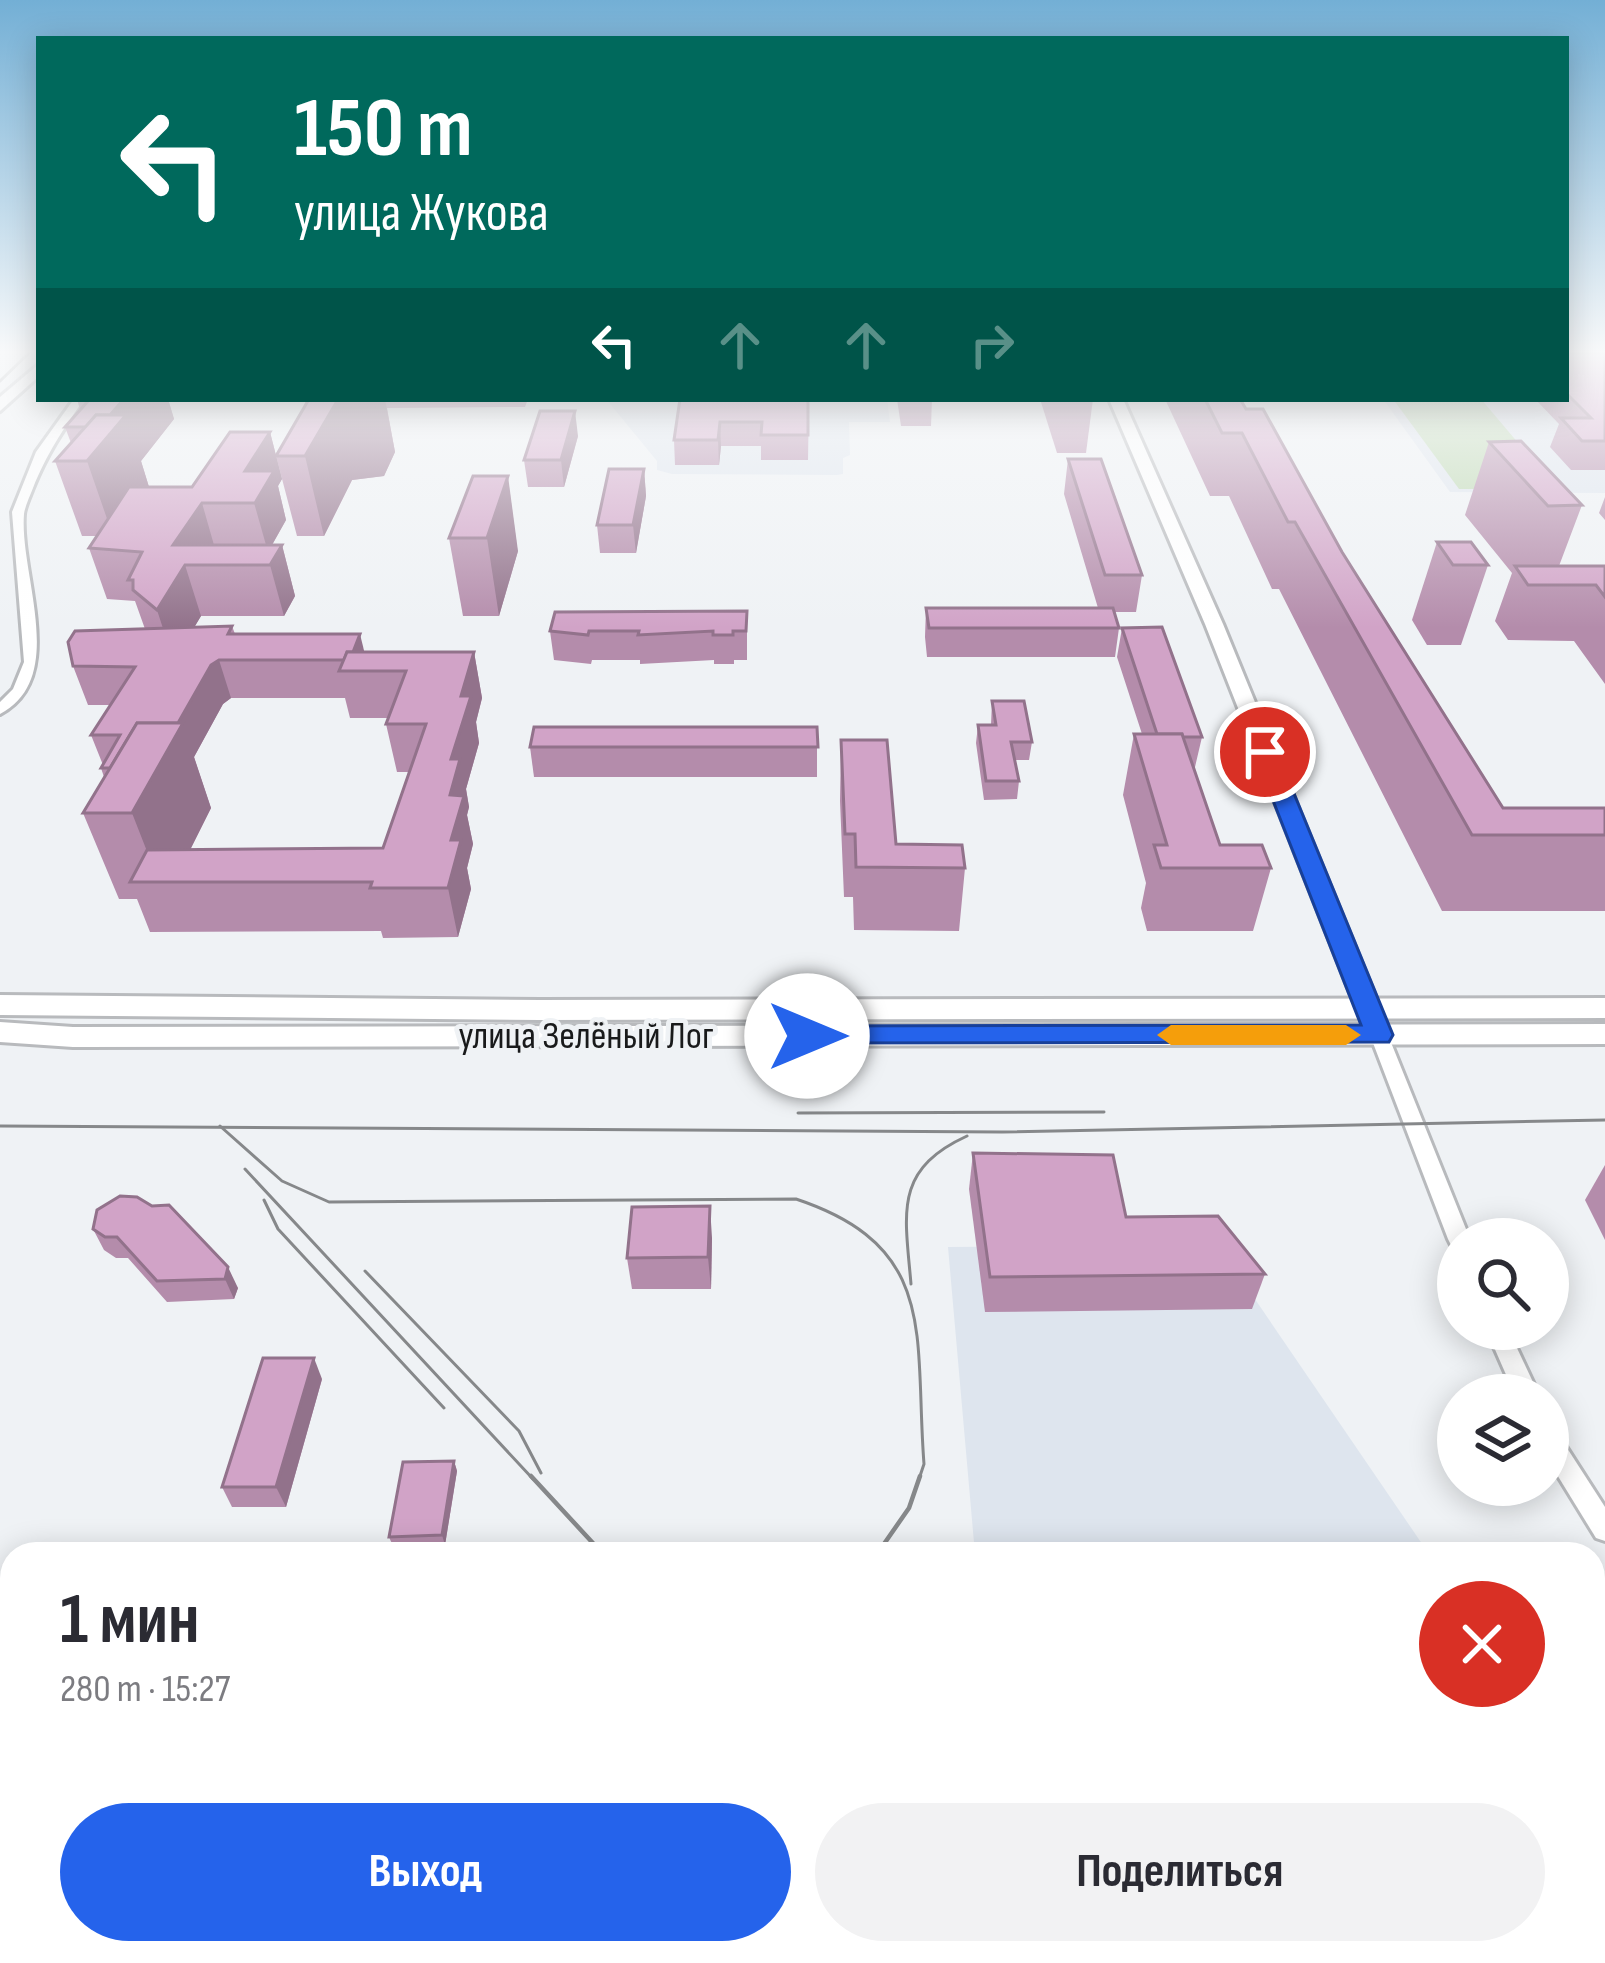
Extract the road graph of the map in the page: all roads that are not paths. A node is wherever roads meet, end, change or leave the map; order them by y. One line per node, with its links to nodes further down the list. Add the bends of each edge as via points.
1 (46, 445): 3 (street, via 18,512 31,662)
2 (1136, 445): 6 (street)
3 (0, 710)
4 (0, 1005): 6 (main road, улица Зелёный Лог)
5 (1605, 1008): 6 (main road, улица Зелёный Лог)
6 (1374, 1022): 7 (main road, улица Зелёный Лог); 8 (main road, улица Зелёный Лог); 9 (street)
7 (0, 1032)
8 (1605, 1034)
9 (1451, 1218)
10 (1569, 1472): 11 (street)
11 (1605, 1529)

